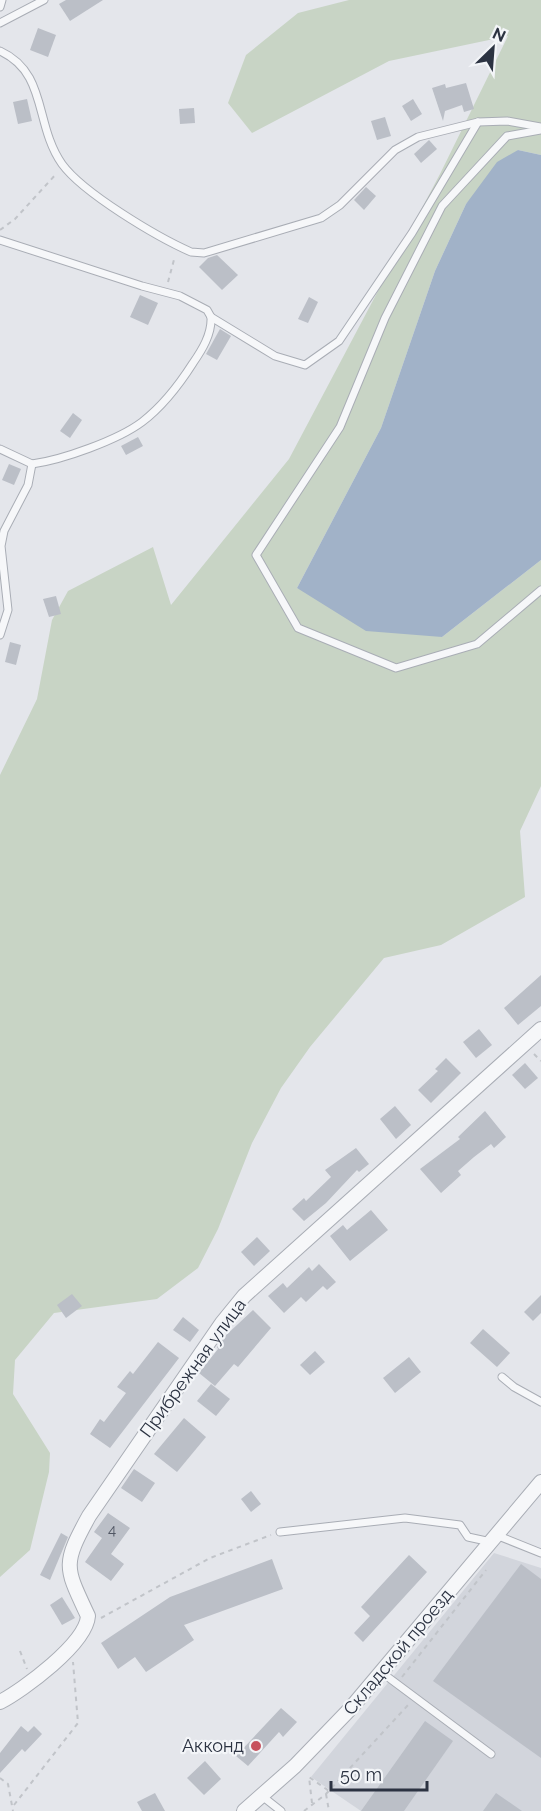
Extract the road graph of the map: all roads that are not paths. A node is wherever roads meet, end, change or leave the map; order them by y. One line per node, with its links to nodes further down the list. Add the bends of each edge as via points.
1 (2, 0): 3 (lane)
2 (44, 0): 4 (lane)
3 (0, 7)
4 (0, 23)
5 (0, 51): 6 (lane, via 27,70 33,80 43,127 64,166 114,208 191,252 204,253 321,218 340,205 395,150 418,137)
6 (478, 122): 7 (lane, via 507,121); 9 (lane, via 412,233 339,340 305,364 275,356)
7 (541, 128): 12 (lane, via 507,136 442,206 385,318 340,427 256,555 298,628 396,668 477,644)
8 (0, 240): 9 (lane, via 166,291 196,303)
9 (211, 317): 11 (lane, via 207,339 189,370 141,423 56,460)
10 (0, 449): 11 (lane)
11 (32, 464): 13 (lane, via 28,485 4,531 1,546 8,610)
12 (541, 590)
13 (0, 634)
14 (541, 1029): 22 (street, Прибрежная улица, via 262,1277 222,1323 73,1544 67,1561 69,1577 88,1616 83,1629 71,1647)
15 (502, 1377): 16 (lane)
16 (541, 1402)
17 (541, 1482): 19 (street, Складской проезд)
18 (280, 1532): 19 (lane, via 405,1518 460,1526 468,1537)
19 (493, 1538): 20 (lane); 21 (street, Складской проезд)
20 (541, 1553)
21 (381, 1672): 23 (lane); 24 (street, Складской проезд, via 317,1745)
22 (0, 1702)
23 (491, 1754)
24 (262, 1796): 25 (street, Складской проезд); 26 (lane)
25 (244, 1811)
26 (282, 1811)

